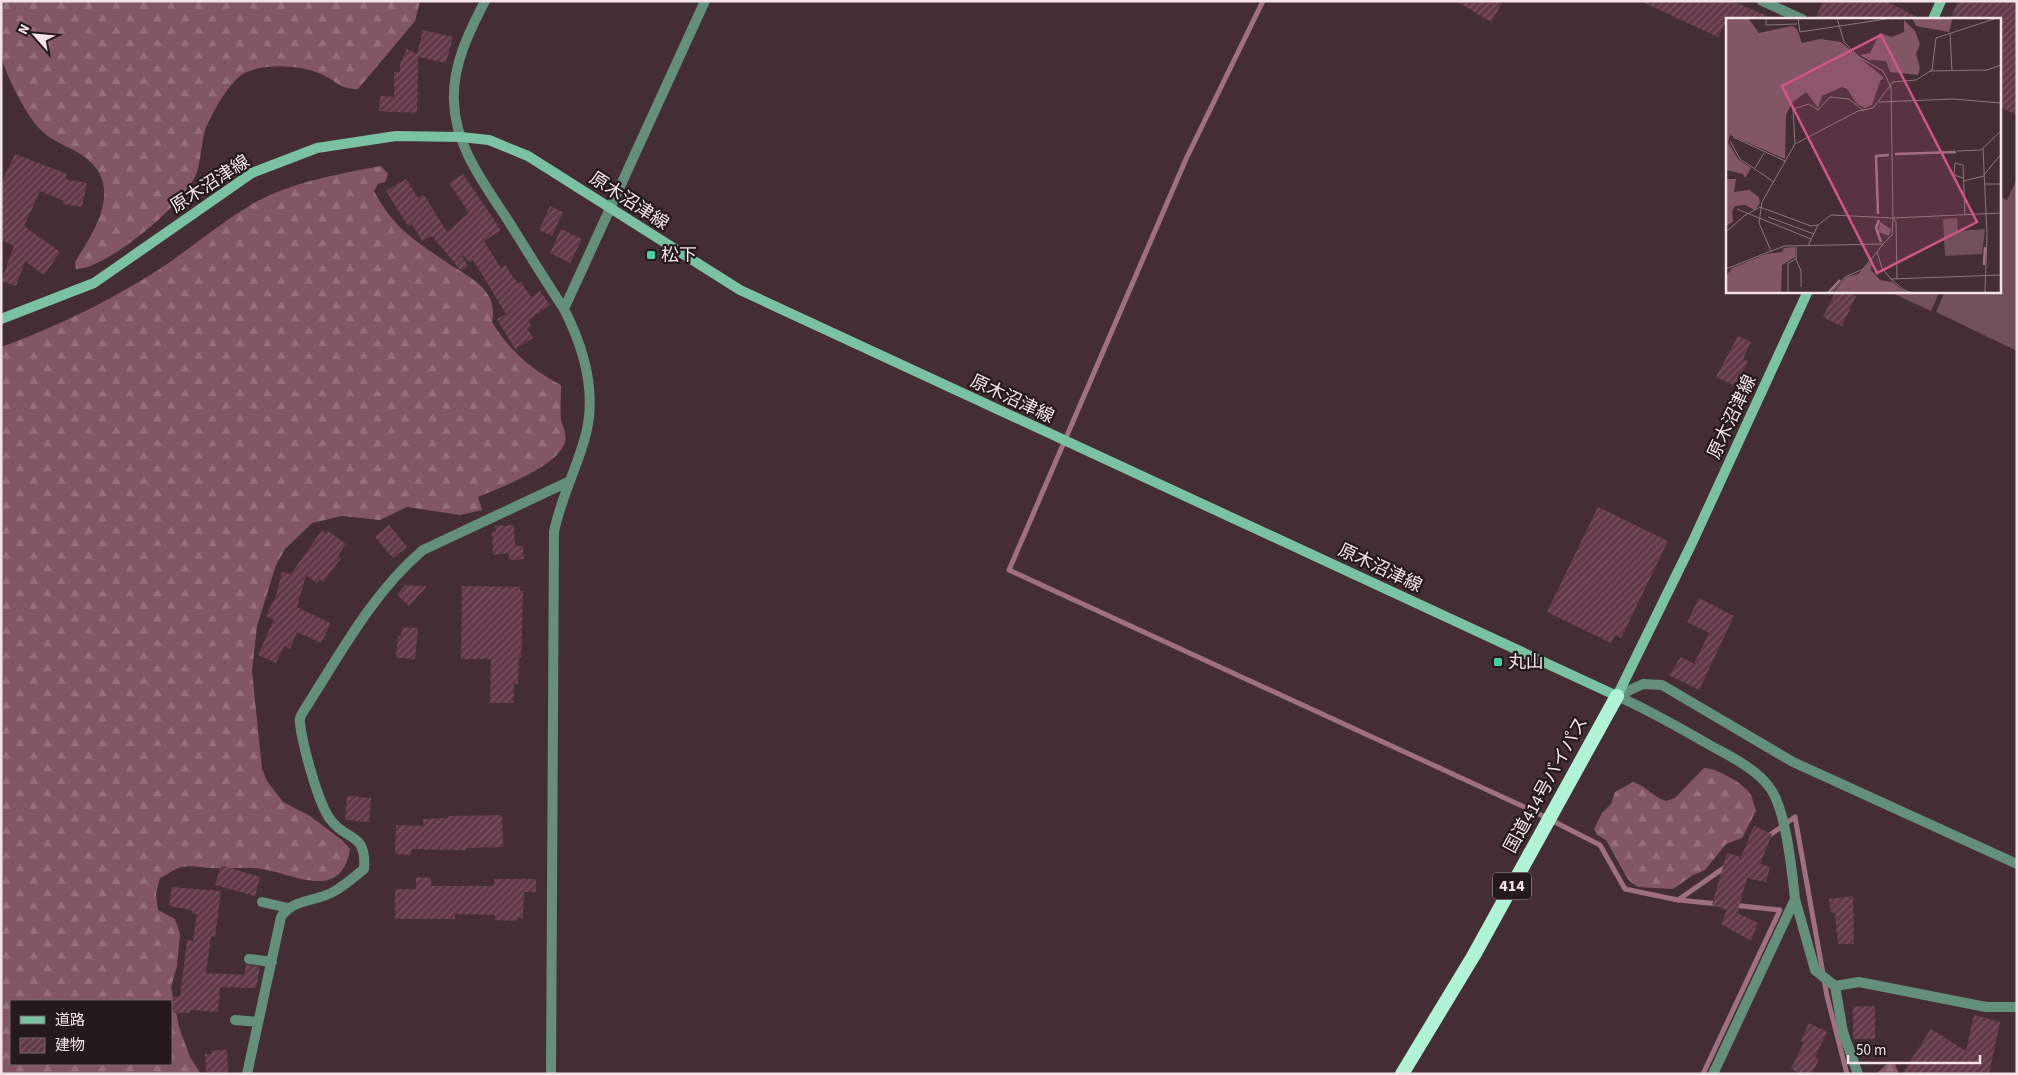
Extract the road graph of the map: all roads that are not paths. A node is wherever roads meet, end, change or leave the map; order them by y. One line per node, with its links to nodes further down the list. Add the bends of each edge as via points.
1 (485, 1): 7 (street, via 466,37 458,66 453,100)
2 (705, 1): 8 (street)
3 (1762, 1): 5 (street)
4 (1942, 1): 6 (main road)
5 (1800, 18)
6 (1934, 18)
7 (461, 137): 8 (main road, 原木沼津線, via 489,140 528,156); 10 (street, via 472,163); 11 (main road, 原木沼津線, via 396,136 317,148 252,173 94,283)
8 (611, 208): 10 (street); 13 (main road, 原木沼津線, via 740,290)
9 (1808, 292): 13 (main road, 原木沼津線)
10 (564, 309): 12 (street, via 580,343 590,392 590,422)
11 (1, 319)
12 (570, 481): 17 (street, via 423,550 410,560 364,616 299,721 326,813 331,821 362,845 366,856 364,869 331,893); 25 (street, via 554,532)
13 (1617, 696): 14 (street, via 1643,684 1662,685 1793,762); 15 (street, via 1657,714 1762,778 1778,803); 26 (highway, 国道414号バイパス / 414, via 1474,954)
14 (2017, 864)
15 (1795, 899): 20 (street, via 1816,972); 27 (street)
16 (262, 902): 17 (street)
17 (288, 908): 19 (street, via 281,917)
18 (249, 958): 19 (street)
19 (272, 962): 23 (street)
20 (1833, 983): 21 (street, via 1859,982 1986,1007); 28 (street)
21 (2017, 1007)
22 (235, 1020): 23 (street)
23 (258, 1022): 24 (street)
24 (248, 1074)
25 (551, 1074)
26 (1402, 1074)
27 (1713, 1074)
28 (1858, 1074)

